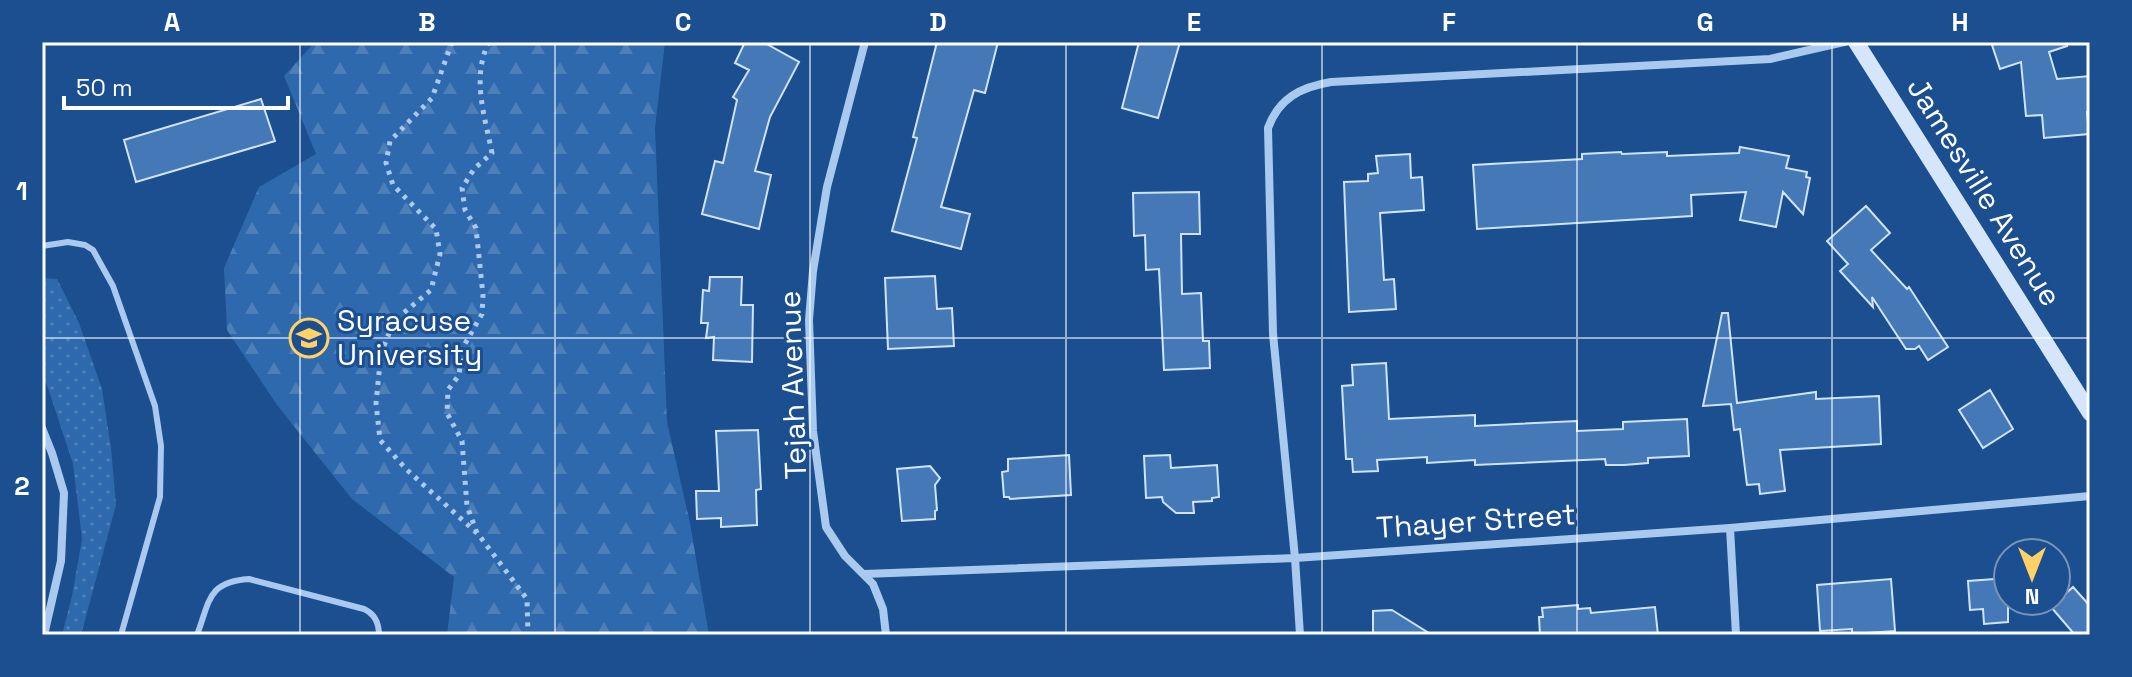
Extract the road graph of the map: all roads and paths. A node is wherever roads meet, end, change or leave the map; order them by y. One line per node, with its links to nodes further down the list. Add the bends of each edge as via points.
1 (452, 42): 11 (path, via 432,98 390,141 386,163 393,185 436,229 440,254 431,290 394,321 381,353 376,403 380,440)
2 (489, 42): 11 (path, via 479,85 492,153 462,188 465,210 476,228 482,314 462,349 459,375 448,390 447,413 462,441 467,506)
3 (865, 42): 13 (street, Tejah Avenue, via 827,187 809,320 813,431 826,527)
4 (1844, 42): 12 (street, via 1770,59 1331,82 1309,86 1283,102 1268,128 1273,334)
5 (1856, 42): 7 (street, Jamesville Avenue)
6 (42, 246): 15 (lane, via 68,242 93,250 113,286 155,406 160,497)
7 (2090, 413)
8 (42, 428): 14 (street, via 64,493 61,561)
9 (2090, 496): 10 (street, Thayer Street)
10 (1730, 528): 12 (street, Thayer Street); 21 (street)
11 (478, 534): 18 (path, via 527,599)
12 (1295, 558): 13 (street, Thayer Street); 20 (street)
13 (864, 574): 19 (street, Tejah Avenue, via 883,609)
14 (44, 635)
15 (121, 635)
16 (197, 635): 17 (lane, via 214,592 231,580 249,579 371,612)
17 (379, 635)
18 (528, 635)
19 (886, 635)
20 (1300, 635)
21 (1736, 635)

